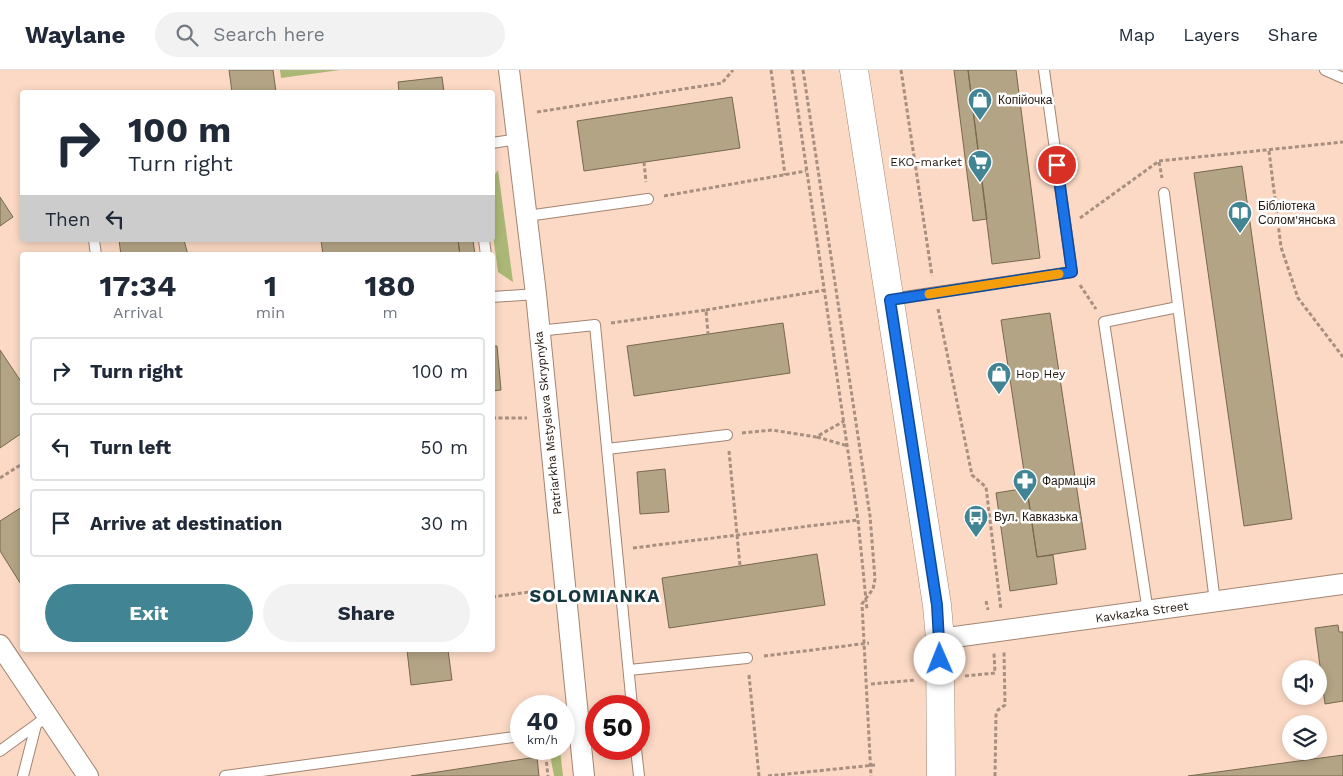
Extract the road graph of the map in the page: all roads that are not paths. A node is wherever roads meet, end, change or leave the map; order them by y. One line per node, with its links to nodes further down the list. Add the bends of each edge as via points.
1 (509, 70): 6 (street, Patriarkha Mstyslava Skrypnyka)
2 (854, 70): 13 (main road)
3 (1044, 70): 13 (lane, via 1072,272)
4 (1325, 70): 5 (lane)
5 (1343, 78)
6 (518, 140): 7 (lane); 10 (street, Patriarkha Mstyslava Skrypnyka)
7 (495, 142)
8 (1164, 193): 14 (lane)
9 (648, 199): 10 (lane)
10 (527, 216): 11 (street, Patriarkha Mstyslava Skrypnyka)
11 (536, 294): 12 (lane); 15 (street, Patriarkha Mstyslava Skrypnyka)
12 (495, 297)
13 (890, 300): 21 (main road)
14 (1178, 307): 19 (lane); 20 (lane, via 1104,322)
15 (538, 331): 17 (lane, via 595,326); 25 (street, Patriarkha Mstyslava Skrypnyka, via 564,587)
16 (728, 435): 17 (lane)
17 (607, 450): 24 (lane)
18 (1343, 584): 19 (street, Kavkazka Street)
19 (1215, 602): 20 (street, Kavkazka Street)
20 (1148, 612): 21 (street, Kavkazka Street)
21 (940, 639): 37 (main road)
22 (0, 645): 27 (street)
23 (747, 658): 24 (lane)
24 (629, 670): 26 (lane)
25 (569, 695)
26 (631, 695)
27 (42, 721): 30 (lane); 32 (lane); 33 (street)
28 (510, 737): 34 (lane)
29 (575, 744): 35 (street, Patriarkha Mstyslava Skrypnyka)
30 (0, 751)
31 (637, 760): 36 (lane)
32 (23, 776)
33 (88, 776)
34 (224, 776)
35 (584, 776)
36 (639, 776)
37 (941, 776)

